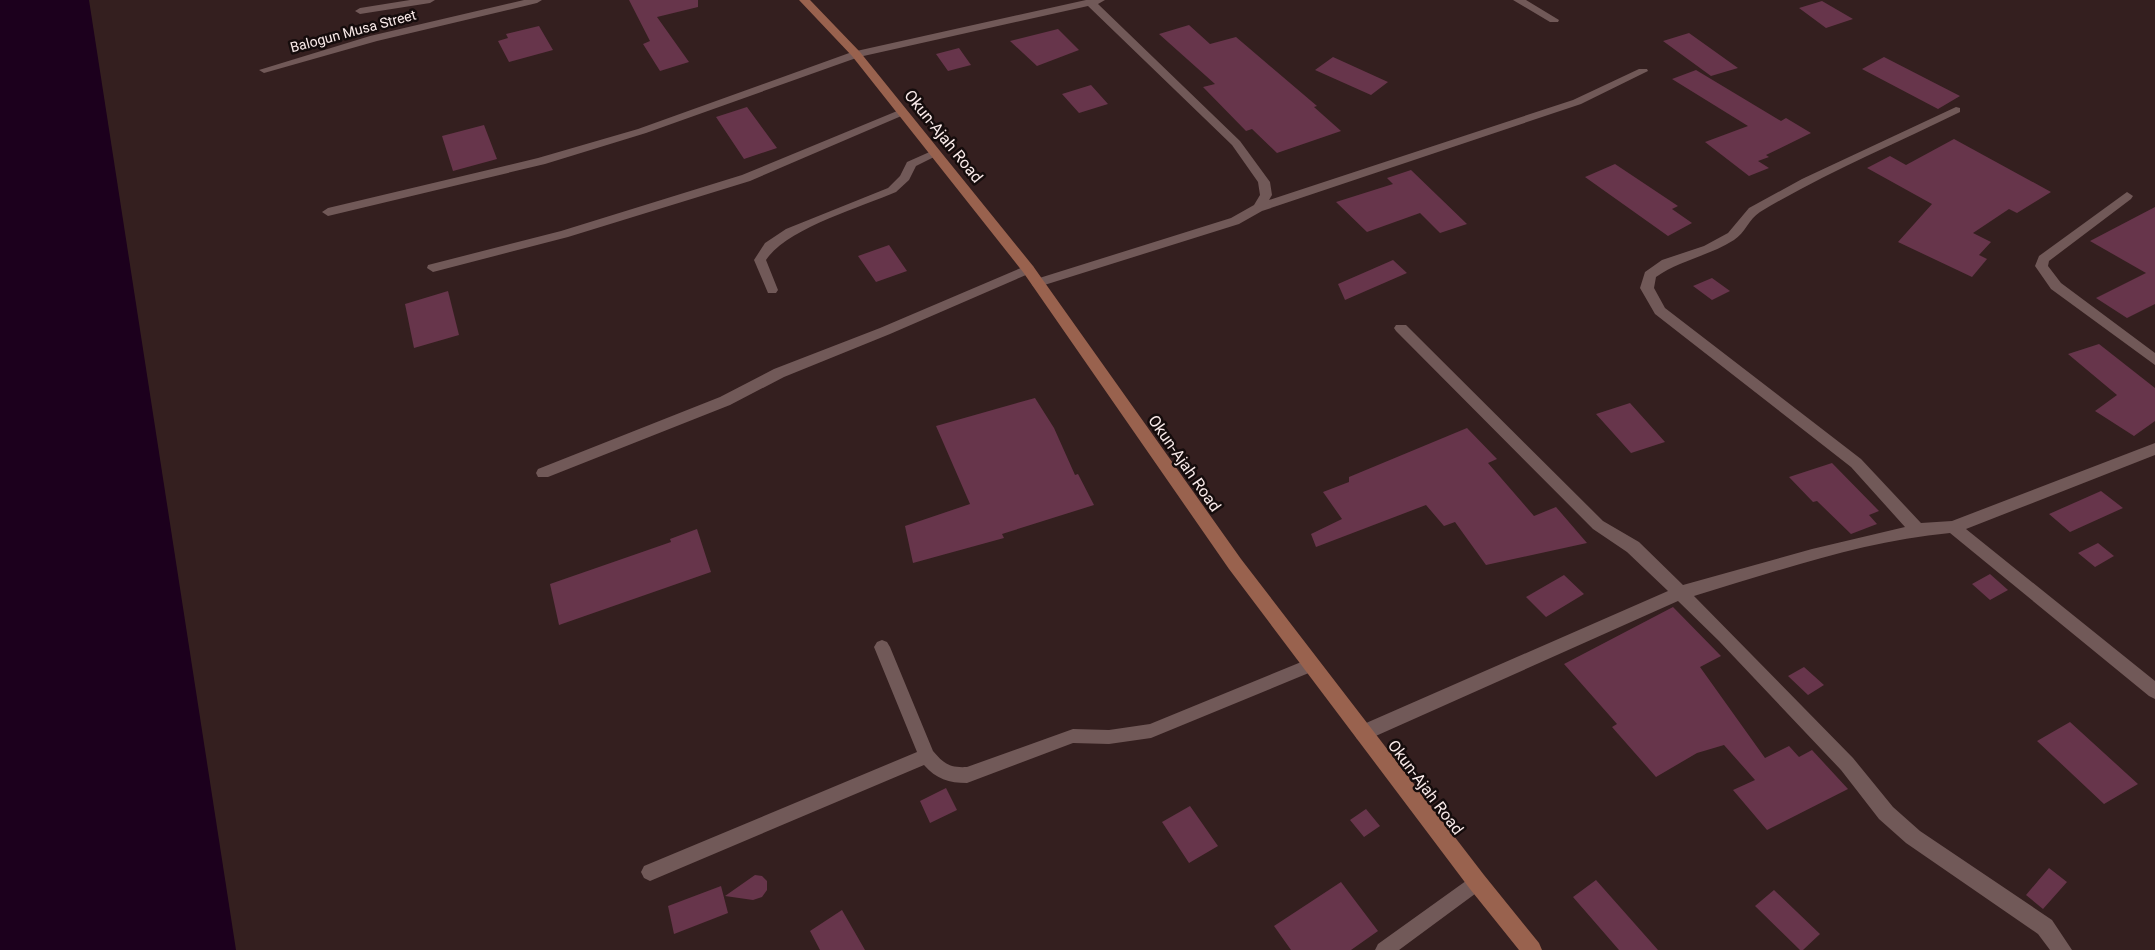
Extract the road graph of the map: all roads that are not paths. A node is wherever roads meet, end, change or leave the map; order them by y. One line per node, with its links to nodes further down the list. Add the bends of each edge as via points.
1 (430, 0): 6 (street)
2 (537, 0): 9 (street, Balogun Musa Street, via 374,38)
3 (804, 0): 8 (main road, Okun-Ajah Road)
4 (1518, 0): 7 (street)
5 (1095, 1): 8 (street); 15 (street, via 1236,144 1264,182 1266,195)
6 (360, 11)
7 (1554, 20)
8 (856, 54): 12 (main road, Okun-Ajah Road); 16 (street, via 624,136 542,161)
9 (264, 70)
10 (1643, 71): 15 (street, via 1577,102)
11 (1956, 110): 26 (street, via 1753,211 1732,236 1708,249 1666,263 1650,275 1647,288 1660,311 1856,463)
12 (902, 112): 13 (main road, Okun-Ajah Road); 17 (street, via 746,178 564,234)
13 (934, 152): 18 (main road, Okun-Ajah Road); 20 (lane, via 911,164 905,178 892,190 790,232 770,246 760,260)
14 (2127, 196): 22 (street, via 2044,259 2041,266 2056,286)
15 (1258, 208): 19 (street, via 1235,221)
16 (328, 212)
17 (433, 268)
18 (1028, 269): 19 (main road, Okun-Ajah Road); 24 (street, via 779,373 725,402)
19 (1038, 283): 29 (main road, Okun-Ajah Road, via 1235,564)
20 (772, 290)
21 (1401, 328): 27 (street, via 1598,525 1633,548)
22 (2155, 360)
23 (2155, 449): 25 (street)
24 (543, 473)
25 (1953, 527): 26 (street); 30 (street)
26 (1917, 530): 27 (street, via 1812,555)
27 (1680, 593): 31 (street); 37 (street, via 1847,764 1886,813 1913,837 2045,927)
28 (882, 647): 32 (lane)
29 (1311, 665): 31 (main road, Okun-Ajah Road); 32 (lane, via 1151,731 1109,737 1073,736 967,776 949,776)
30 (2155, 691)
31 (1363, 733): 34 (main road, Okun-Ajah Road)
32 (927, 756): 33 (lane)
33 (650, 872)
34 (1476, 882): 35 (lane); 36 (main road, Okun-Ajah Road)
35 (1384, 950)
36 (1532, 950)
37 (2062, 950)

